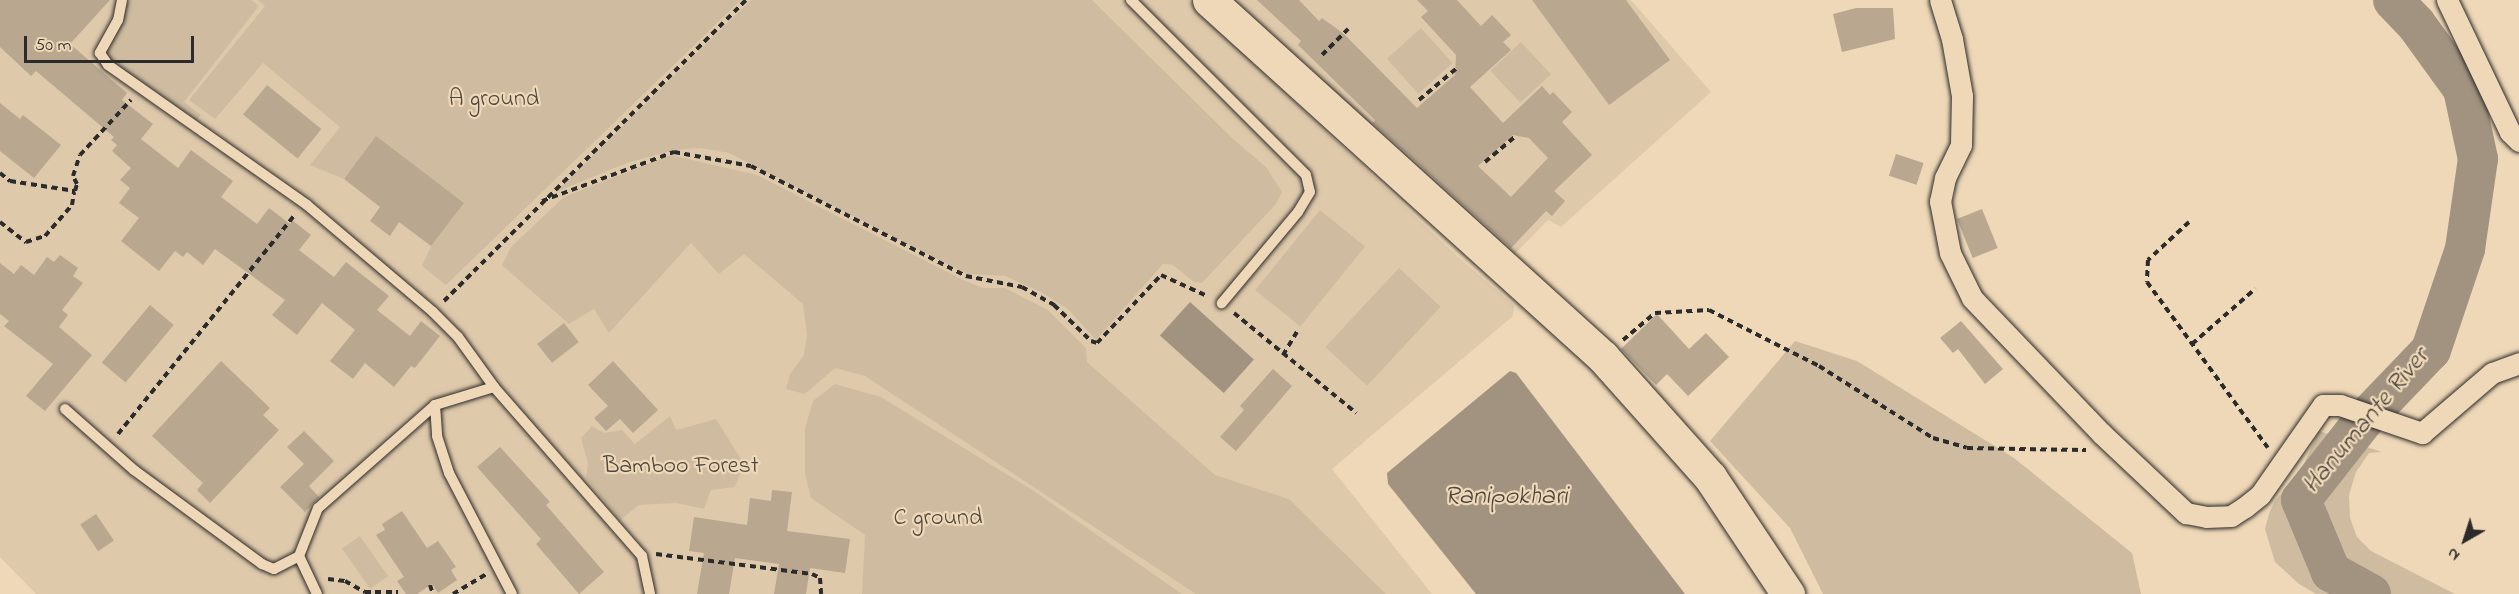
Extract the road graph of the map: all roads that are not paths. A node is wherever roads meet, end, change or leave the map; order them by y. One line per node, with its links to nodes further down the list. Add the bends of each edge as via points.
1 (1131, 0): 7 (lane, via 1306,175 1310,192 1298,212)
2 (1209, 0): 16 (main road, via 1603,357 1710,477)
3 (1940, 0): 8 (street, via 1962,96 1961,145 1945,178 1940,201 1950,253 1972,298 2101,433 2186,513 2206,518 2230,516 2260,495 2323,405 2340,405 2422,433 2492,373)
4 (2447, 0): 6 (street, via 2510,132)
5 (119, 1): 9 (lane, via 118,20 100,53 108,65 307,205 433,312 458,337)
6 (2519, 141)
7 (1222, 303)
8 (2519, 363)
9 (494, 387): 10 (lane); 15 (lane, via 642,556)
10 (435, 405): 12 (lane, via 318,508); 14 (lane, via 437,436 449,473)
11 (65, 409): 12 (lane, via 134,470 262,564 274,569)
12 (299, 556): 13 (lane)
13 (314, 589)
14 (512, 594)
15 (650, 594)
16 (1788, 594)

